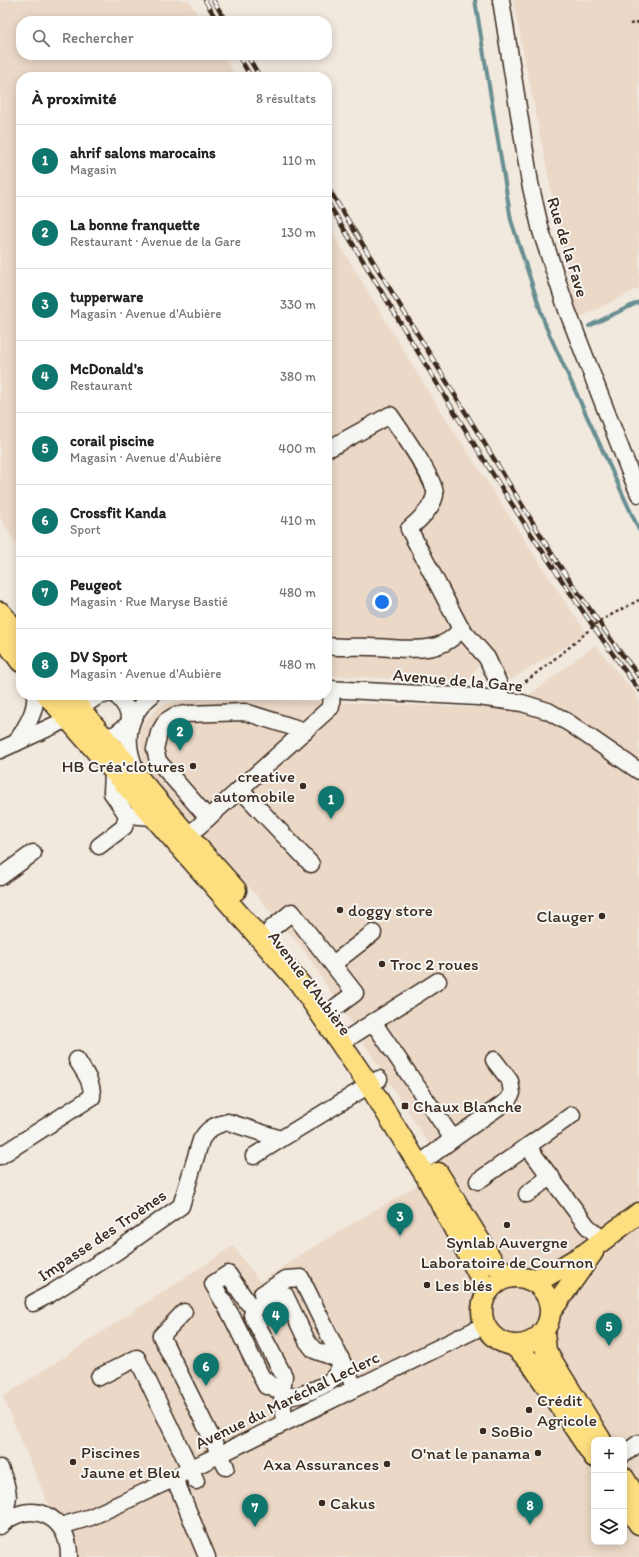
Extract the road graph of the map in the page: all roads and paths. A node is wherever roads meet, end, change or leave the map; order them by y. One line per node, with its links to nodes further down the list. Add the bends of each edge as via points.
1 (501, 0): 5 (street, Rue de la Fave, via 530,183 541,231 567,310)
2 (639, 22): 3 (path)
3 (630, 24)
4 (332, 447): 8 (street, via 390,415 430,479 435,494 422,518 409,530)
5 (639, 494)
6 (639, 600): 20 (path, via 598,622)
7 (0, 612): 9 (main road)
8 (461, 628): 11 (street, via 442,644 417,650); 20 (street, via 487,658 498,682)
9 (16, 631)
10 (0, 633): 12 (main road)
11 (332, 646)
12 (16, 655)
13 (332, 689): 20 (street, Avenue de la Gare)
14 (35, 700): 25 (street, via 28,722)
15 (57, 700): 21 (main road)
16 (89, 700): 21 (street)
17 (122, 700): 22 (street)
18 (146, 700): 22 (street)
19 (331, 700): 23 (street, via 332,707)
20 (501, 700): 27 (street, Avenue de la Gare, via 548,711)
21 (72, 707): 24 (main road, Avenue d'Aubière); 25 (street); 28 (main road, Avenue d'Aubière)
22 (131, 722): 24 (street, via 116,734); 29 (street, via 128,745)
23 (305, 731): 30 (street); 33 (street, via 246,712 186,714 174,716 166,721 155,748 158,761)
24 (104, 738): 29 (main road, Avenue d'Aubière)
25 (16, 743): 26 (street)
26 (0, 750)
27 (639, 771)
28 (113, 772): 31 (street, via 112,793); 32 (main road, Avenue d'Aubière)
29 (137, 776): 34 (main road, Avenue d'Aubière)
30 (240, 789): 33 (street); 37 (street)
31 (127, 815): 32 (street); 35 (street, via 124,827)
32 (153, 817): 45 (main road, Avenue d'Aubière, via 263,941)
33 (208, 818): 34 (street)
34 (188, 836): 39 (main road, Avenue d'Aubière)
35 (99, 846)
36 (33, 853): 38 (street)
37 (311, 864)
38 (0, 877)
39 (271, 929): 41 (street, via 292,912); 43 (main road, Avenue d'Aubière)
40 (373, 933): 41 (street)
41 (333, 964): 43 (street, via 355,993)
42 (438, 981): 44 (street)
43 (332, 1010): 45 (main road, Avenue d'Aubière)
44 (373, 1022): 45 (street); 51 (street)
45 (346, 1041): 48 (main road, Avenue d'Aubière)
46 (77, 1060): 53 (street, via 90,1082 92,1097)
47 (494, 1060): 51 (street, via 510,1081 512,1093 507,1102)
48 (374, 1082): 50 (street); 55 (main road, Avenue d'Aubière)
49 (572, 1115): 52 (street)
50 (281, 1139): 54 (street); 63 (street, Impasse des Troènes, via 228,1122 206,1132 201,1140 181,1206 109,1256)
51 (453, 1139): 55 (street)
52 (528, 1147): 56 (street); 57 (street)
53 (0, 1156)
54 (254, 1156)
55 (423, 1161): 61 (main road, Avenue d'Aubière, via 495,1265); 62 (main road, Avenue d'Aubière)
56 (551, 1176): 58 (street); 60 (street)
57 (478, 1181)
58 (527, 1194)
59 (639, 1213): 60 (main road)
60 (601, 1241): 61 (main road, via 549,1275); 65 (main road)
61 (521, 1278): 62 (main road, via 499,1282); 65 (main road, via 542,1289)
62 (488, 1292): 68 (main road, via 482,1311)
63 (33, 1303)
64 (248, 1304): 67 (street); 67 (street, via 228,1274 213,1284); 71 (street, via 286,1278 301,1278)
65 (551, 1310): 69 (main road)
66 (184, 1312): 81 (street, via 160,1336)
67 (231, 1314): 73 (street)
68 (485, 1325): 70 (main road, via 495,1338); 74 (street, Avenue du Maréchal Leclerc)
69 (544, 1332): 70 (main road, via 527,1344); 77 (main road, via 546,1351)
70 (513, 1345): 80 (main road, via 529,1360)
71 (341, 1360): 74 (street); 75 (street, via 339,1368 329,1382 302,1395 290,1396); 75 (street, via 314,1350 307,1341 285,1294 278,1294 255,1306 252,1315 284,1376)
72 (99, 1377): 83 (street, via 137,1358)
73 (261, 1377): 75 (street); 76 (street)
74 (355, 1388): 76 (street, Avenue du Maréchal Leclerc)
75 (282, 1392): 76 (street)
76 (284, 1423): 81 (street, Avenue du Maréchal Leclerc)
77 (599, 1437)
78 (639, 1443): 79 (street)
79 (627, 1452)
80 (591, 1453)
81 (223, 1461): 83 (street, Avenue du Maréchal Leclerc)
82 (0, 1468): 89 (street, via 9,1496)
83 (193, 1475): 84 (street, Avenue du Maréchal Leclerc)
84 (173, 1478): 90 (street, Avenue du Maréchal Leclerc, via 91,1517); 92 (street)
85 (627, 1483): 86 (main road)
86 (639, 1502)
87 (627, 1506): 88 (main road)
88 (639, 1524)
89 (0, 1525): 90 (street, via 18,1514 30,1512 42,1513)
90 (61, 1526): 91 (street, via 69,1546)
91 (69, 1557)
92 (207, 1557)

